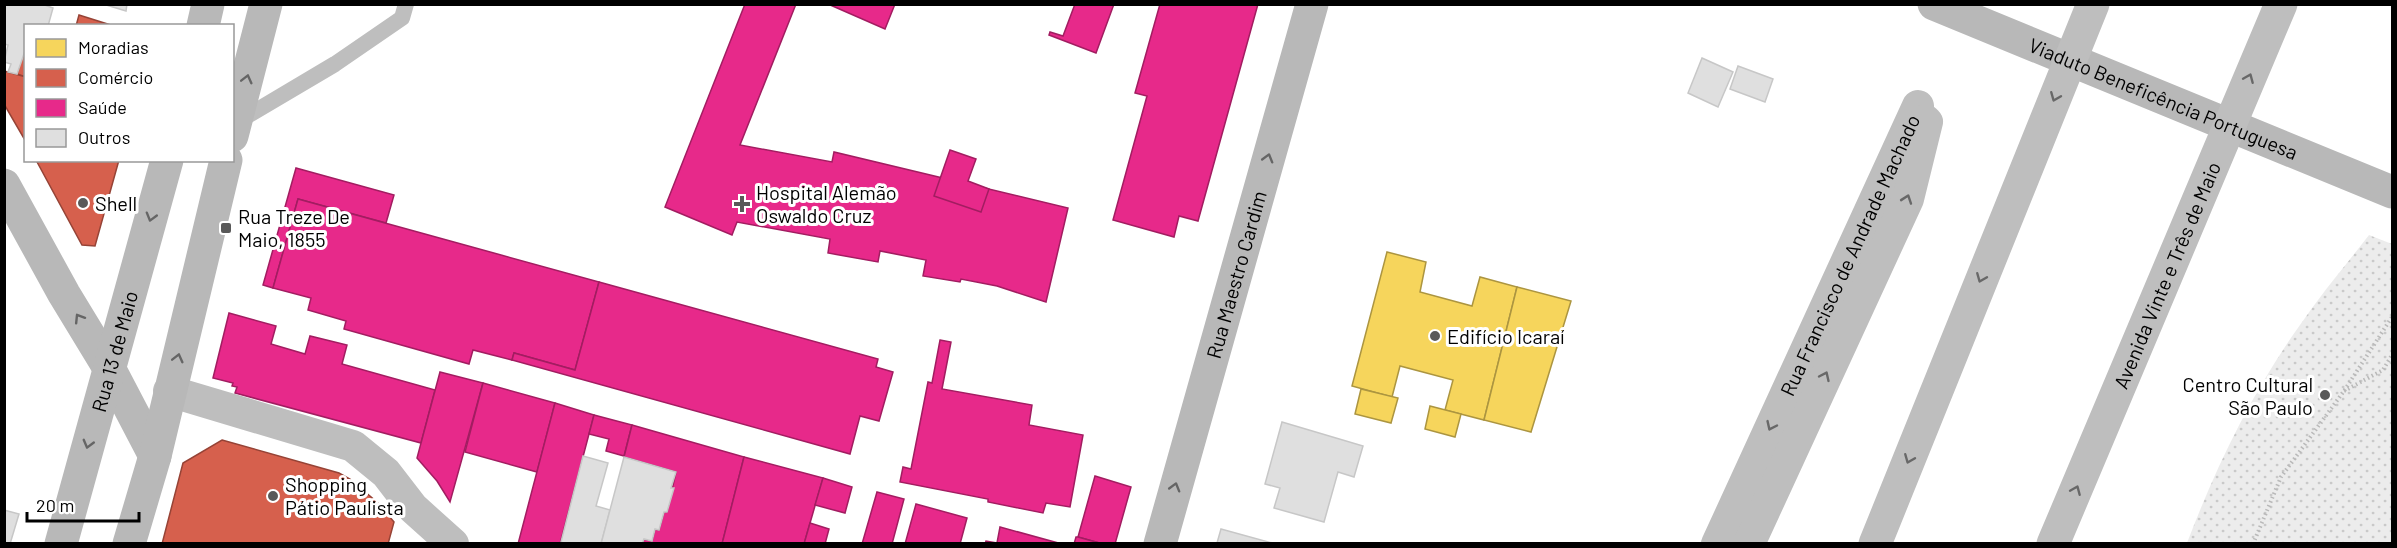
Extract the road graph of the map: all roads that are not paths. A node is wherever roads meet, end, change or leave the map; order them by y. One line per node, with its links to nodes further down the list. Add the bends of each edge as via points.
1 (208, 4): 8 (main road)
2 (266, 4): 9 (main road, one-way to 2)
3 (406, 4): 9 (lane, via 402,18)
4 (1312, 4): 20 (main road, Rua Maestro Cardim, one-way to 4)
5 (1934, 4): 13 (main road, Viaduto Beneficência Portuguesa)
6 (2093, 4): 23 (highway, one-way to 23)
7 (2281, 4): 24 (highway, Avenida Vinte e Três de Maio, one-way to 7)
8 (203, 24)
9 (234, 129)
10 (166, 162): 14 (main road, Rua 13 de Maio, one-way to 14)
11 (226, 162): 15 (main road, one-way to 11)
12 (4, 185): 14 (main road, one-way to 12)
13 (2380, 187)
14 (110, 368): 16 (main road); 17 (main road, Rua 13 de Maio, one-way to 17)
15 (169, 392): 16 (main road); 19 (street, via 353,446 386,473 413,508)
16 (155, 456): 18 (main road)
17 (61, 543)
18 (129, 543)
19 (453, 543)
20 (1160, 543)
21 (1717, 543): 22 (street, Rua Francisco de Andrade Machado, one-way to 21, via 1908,199 1927,123 1918,106)
22 (1749, 543)
23 (1875, 543)
24 (2053, 543)

